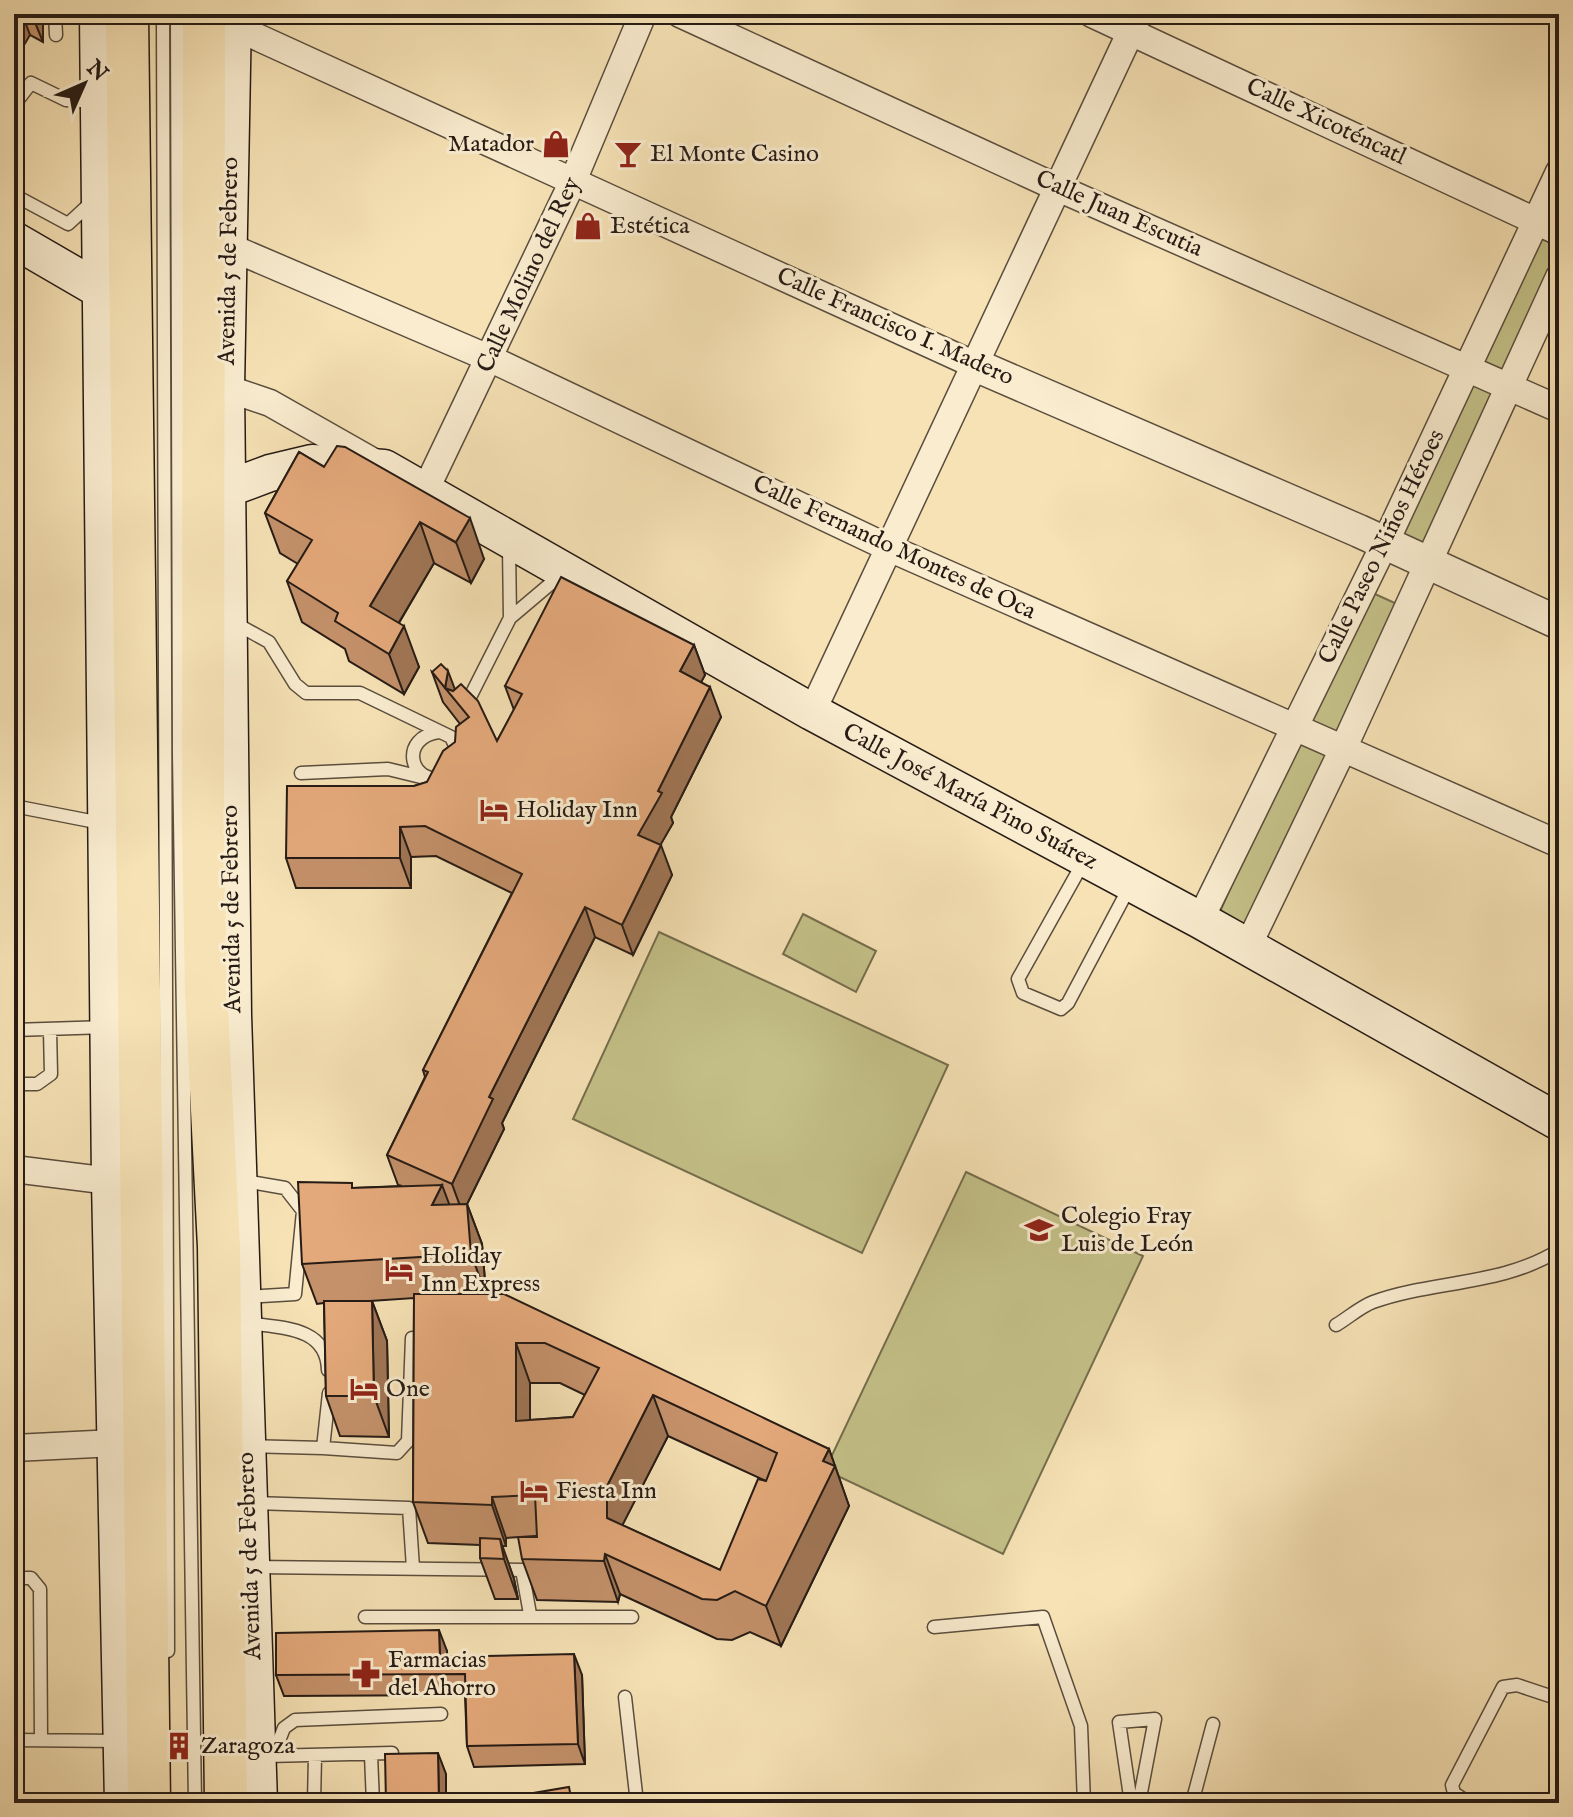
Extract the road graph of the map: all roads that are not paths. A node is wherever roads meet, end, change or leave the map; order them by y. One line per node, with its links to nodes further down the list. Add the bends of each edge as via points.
1 (55, 14): 11 (lane)
2 (98, 14): 12 (main road)
3 (127, 14): 51 (highway)
4 (163, 14): 86 (lane)
5 (177, 14): 101 (lane, via 179,754)
6 (643, 14): 15 (street, Calle Molino del Rey)
7 (680, 14): 16 (street, Calle Juan Escutia)
8 (1092, 14): 10 (street, Calle Xicoténcatl)
9 (223, 17): 15 (street, Calle Francisco I. Madero); 21 (main road, Avenida 5 de Febrero); 31 (main road, via 218,381); 52 (highway, Avenida 5 de Febrero)
10 (1136, 23): 16 (street); 19 (street, Calle Xicoténcatl)
11 (56, 35)
12 (98, 102): 13 (lane, via 66,100 31,83); 18 (main road)
13 (14, 105)
14 (1559, 172): 19 (street, Calle Paseo Niños Héroes)
15 (573, 181): 24 (street, Calle Molino del Rey); 25 (street, Calle Francisco I. Madero)
16 (1058, 188): 25 (street); 26 (street, Calle Juan Escutia)
17 (14, 195): 18 (lane, via 68,224)
18 (99, 196): 23 (main road)
19 (1548, 227): 26 (street, Calle Paseo Niños Héroes)
20 (14, 240): 23 (main road)
21 (230, 247): 24 (street, Calle Fernando Montes de Oca); 27 (main road, Avenida 5 de Febrero)
22 (1559, 277): 28 (street, Calle Paseo Niños Héroes)
23 (100, 290): 41 (main road)
24 (491, 359): 32 (street, Calle Molino del Rey); 35 (street, Calle Fernando Montes de Oca)
25 (975, 365): 34 (street, Calle Francisco I. Madero); 35 (street)
26 (1467, 369): 28 (street, Calle Juan Escutia); 34 (street, Calle Paseo Niños Héroes)
27 (226, 388): 30 (street, Calle José María Pino Suárez, via 270,403); 31 (main road, Avenida 5 de Febrero)
28 (1508, 388): 29 (street, Calle Juan Escutia); 36 (street, Calle Paseo Niños Héroes)
29 (1559, 409)
30 (384, 468): 31 (main road, Calle José María Pino Suárez, via 312,463); 32 (main road, Calle José María Pino Suárez)
31 (227, 489): 39 (main road, Avenida 5 de Febrero)
32 (426, 489): 33 (main road, Calle José María Pino Suárez)
33 (508, 537): 37 (main road, Calle José María Pino Suárez); 38 (lane)
34 (1385, 543): 36 (street, Calle Francisco I. Madero); 45 (street, Calle Paseo Niños Héroes)
35 (889, 548): 43 (street); 45 (street, Calle Fernando Montes de Oca)
36 (1428, 562): 40 (street, Calle Francisco I. Madero); 47 (street, Calle Paseo Niños Héroes)
37 (567, 571): 38 (lane); 43 (main road, Calle José María Pino Suárez)
38 (510, 618): 42 (lane)
39 (229, 619): 44 (main road, Avenida 5 de Febrero); 46 (lane, via 269,642 306,693 360,693)
40 (1559, 623)
41 (106, 658): 51 (highway)
42 (463, 712)
43 (812, 712): 54 (main road, Calle José María Pino Suárez)
44 (230, 720): 52 (highway); 64 (main road, Avenida 5 de Febrero)
45 (1294, 727): 47 (street, Calle Fernando Montes de Oca); 56 (street, Calle Paseo Niños Héroes)
46 (449, 731): 49 (lane, via 458,745 458,767 440,780); 49 (lane, via 427,733 413,751 419,773)
47 (1343, 749): 53 (street, Calle Fernando Montes de Oca); 57 (street, Calle Paseo Niños Héroes)
48 (301, 773): 49 (lane, via 388,769)
49 (430, 779)
50 (14, 806): 51 (lane)
51 (121, 811): 58 (highway); 60 (main road)
52 (203, 822): 59 (highway, Avenida 5 de Febrero)
53 (1559, 844)
54 (1085, 858): 55 (main road, Calle José María Pino Suárez); 55 (lane, via 1018,979 1023,993 1055,1008 1068,1003)
55 (1131, 883): 56 (main road, Calle José María Pino Suárez)
56 (1200, 920): 57 (main road, Calle José María Pino Suárez)
57 (1247, 948): 65 (main road, Calle José María Pino Suárez)
58 (136, 979): 67 (highway); 100 (highway)
59 (206, 991): 64 (highway); 102 (highway, Avenida 5 de Febrero, via 219,1247)
60 (109, 1027): 62 (lane); 67 (main road)
61 (14, 1030): 62 (lane)
62 (50, 1031): 63 (lane, via 51,1074 37,1084)
63 (14, 1084)
64 (235, 1092): 68 (main road, Avenida 5 de Febrero)
65 (1559, 1122)
66 (14, 1169): 67 (street)
67 (110, 1171): 75 (main road)
68 (237, 1181): 69 (lane, via 285,1188); 72 (main road, Avenida 5 de Febrero)
69 (303, 1211): 70 (lane); 72 (lane, via 295,1294)
70 (319, 1212)
71 (1559, 1250): 73 (lane, via 1500,1275 1372,1302)
72 (242, 1319): 77 (lane, via 300,1331 318,1341 328,1361 330,1409); 78 (main road, Avenida 5 de Febrero)
73 (1336, 1325)
74 (412, 1338): 77 (lane, via 408,1441 403,1448 397,1453)
75 (115, 1443): 76 (street); 93 (main road)
76 (14, 1448)
77 (323, 1448): 78 (lane)
78 (242, 1474): 79 (main road, Avenida 5 de Febrero); 80 (lane, via 409,1508); 102 (main road)
79 (250, 1567): 80 (lane); 96 (main road, Avenida 5 de Febrero)
80 (413, 1568): 82 (lane, via 522,1570)
81 (14, 1578): 92 (lane, via 31,1578 40,1589)
82 (530, 1614): 83 (lane); 84 (lane)
83 (365, 1617)
84 (632, 1617)
85 (934, 1627): 107 (lane, via 1043,1617 1081,1726)
86 (168, 1669)
87 (625, 1697): 98 (lane)
88 (1559, 1699): 111 (lane, via 1517,1685 1503,1687 1452,1785 1454,1793)
89 (441, 1714): 96 (lane, via 295,1720)
90 (1213, 1724): 110 (lane)
91 (14, 1740): 92 (lane)
92 (41, 1740): 93 (lane)
93 (123, 1741): 99 (main road)
94 (392, 1753): 95 (lane)
95 (371, 1755): 97 (lane); 105 (lane)
96 (264, 1756): 97 (lane); 103 (main road, Avenida 5 de Febrero)
97 (315, 1756): 104 (lane)
98 (637, 1802): 106 (lane)
99 (123, 1803)
100 (149, 1803)
101 (195, 1803)
102 (228, 1803)
103 (259, 1803)
104 (314, 1803)
105 (373, 1803)
106 (607, 1803)
107 (1084, 1803)
108 (1131, 1803): 109 (lane, via 1119,1722 1155,1719)
109 (1139, 1803)
110 (1192, 1803)
111 (1469, 1803)

